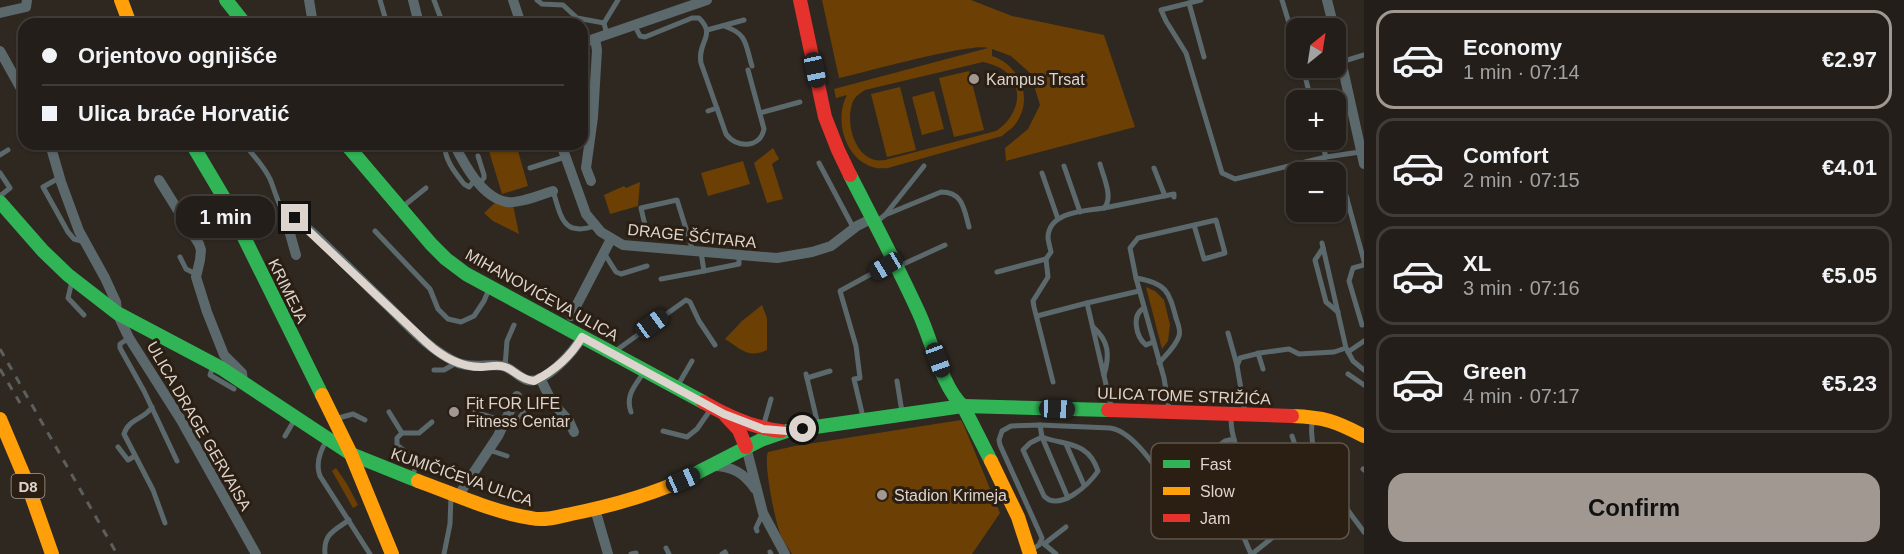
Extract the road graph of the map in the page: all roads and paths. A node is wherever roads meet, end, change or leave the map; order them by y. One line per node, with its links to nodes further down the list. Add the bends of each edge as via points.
1 (27, 0): 17 (street, via 23,9)
2 (121, 0): 18 (street)
3 (226, 0): 19 (street)
4 (309, 0): 20 (street)
5 (380, 0): 21 (lane)
6 (413, 0): 22 (street)
7 (434, 0): 23 (lane)
8 (513, 0): 24 (street)
9 (537, 0): 25 (lane, via 563,5)
10 (618, 0): 32 (lane)
11 (706, 0): 30 (street)
12 (800, 0): 86 (street, via 825,117 838,150)
13 (1201, 0): 16 (lane)
14 (1282, 0): 26 (lane)
15 (1328, 0): 27 (street)
16 (1189, 3): 38 (lane); 59 (lane, via 1161,10 1186,53 1222,172 1235,179)
17 (0, 13)
18 (128, 18)
19 (240, 18)
20 (312, 18)
21 (385, 18)
22 (418, 18)
23 (441, 18)
24 (518, 18)
25 (577, 18)
26 (1287, 18)
27 (1332, 18)
28 (744, 20): 31 (lane)
29 (588, 22): 32 (lane)
30 (635, 26): 32 (street); 33 (lane, via 640,36 645,37 699,18)
31 (724, 26): 33 (lane); 45 (lane, via 742,36)
32 (605, 29): 34 (street)
33 (707, 30): 43 (lane, via 700,55)
34 (595, 39): 35 (street); 71 (street, via 593,117 586,168)
35 (588, 41)
36 (0, 51): 41 (street)
37 (1364, 55): 39 (lane)
38 (1204, 57)
39 (1346, 60)
40 (1345, 78): 55 (street)
41 (18, 83)
42 (800, 102): 45 (lane)
43 (717, 108): 44 (lane); 45 (lane, via 726,134 740,145 751,144 763,135)
44 (708, 111)
45 (760, 113)
46 (8, 150): 56 (lane)
47 (52, 150): 69 (street, ULICA DRAGE GERVAISA)
48 (196, 150): 168 (street, KRIMEJA, via 227,203)
49 (249, 150): 84 (lane, via 270,179 281,211)
50 (351, 150): 81 (street, MIHANOVIĆEVA ULICA)
51 (445, 150): 72 (lane, via 464,184 469,187)
52 (458, 150): 72 (street)
53 (563, 150): 58 (street, DRAGE ŠĆITARA)
54 (1324, 150): 59 (lane)
55 (1363, 151): 59 (lane); 62 (street)
56 (0, 154)
57 (478, 156): 72 (lane, via 484,175)
58 (565, 157): 65 (lane); 88 (street, DRAGE ŠĆITARA, via 586,214)
59 (1326, 157)
60 (819, 163): 90 (lane)
61 (1100, 164): 82 (lane, via 1109,199)
62 (1364, 164)
63 (924, 166): 86 (lane)
64 (1064, 166): 83 (lane)
65 (530, 168)
66 (1154, 168): 77 (lane)
67 (0, 173): 76 (lane, via 10,188)
68 (1042, 173): 85 (lane)
69 (60, 177): 94 (street, ULICA DRAGE GERVAISA); 94 (lane, via 43,188 74,239)
70 (159, 180): 107 (street, KUMIČIĆEVA ULICA, via 201,250)
71 (591, 181)
72 (477, 182): 74 (street, via 492,196 507,202)
73 (426, 188): 81 (lane)
74 (554, 191): 88 (lane, via 563,222 584,230)
75 (1346, 195): 79 (lane)
76 (0, 196)
77 (1165, 196): 78 (lane); 82 (lane)
78 (1174, 197)
79 (1347, 198): 102 (lane)
80 (0, 202): 109 (street, KUMIČIĆEVA ULICA)
81 (400, 208): 111 (street, MIHANOVIĆEVA ULICA, via 446,259)
82 (1104, 208): 83 (lane)
83 (1080, 212): 85 (lane)
84 (288, 219): 98 (street); 134 (street, via 295,218 416,334)
85 (1058, 219): 101 (lane, via 1048,237 1050,252)
86 (877, 220): 89 (lane, via 941,192 950,192 963,205); 90 (street, DRAGE ŠĆITARA); 103 (street)
87 (1194, 225): 87 (lane, via 1204,259 1225,252 1216,220); 108 (lane, via 1138,238 1130,252)
88 (595, 226): 93 (street, DRAGE ŠĆITARA)
89 (969, 227)
90 (854, 229): 99 (street, DRAGE ŠĆITARA, via 831,246 812,252 763,258)
91 (375, 231): 111 (lane, via 430,289 438,309 448,319 460,322 474,316)
92 (647, 234): 96 (lane, via 641,208 677,200)
93 (611, 239): 96 (street, DRAGE ŠĆITARA, via 636,247); 97 (street)
94 (85, 242): 112 (street, ULICA DRAGE GERVAISA)
95 (945, 245): 103 (lane)
96 (697, 251): 99 (street, DRAGE ŠĆITARA); 105 (lane)
97 (604, 253): 104 (lane, via 621,274); 120 (street)
98 (296, 255)
99 (739, 255): 105 (lane, via 739,264)
100 (180, 257): 107 (lane, via 186,269)
101 (1046, 259): 106 (lane); 121 (lane, via 1048,277 1033,301)
102 (1364, 263): 123 (lane, via 1353,268 1349,281)
103 (896, 264): 146 (street); 170 (lane, via 840,291 856,346 860,378 854,379)
104 (646, 267)
105 (704, 271): 110 (lane)
106 (997, 272)
107 (196, 274): 149 (street, KUMIČIĆEVA ULICA, via 219,345 242,373)
108 (1136, 278): 113 (lane); 135 (lane, via 1165,289 1180,329 1179,337)
109 (73, 279): 114 (street, KUMIČIĆEVA ULICA); 119 (lane, via 68,298)
110 (661, 279)
111 (490, 287): 125 (street, MIHANOVIĆEVA ULICA)
112 (110, 290): 114 (street); 118 (street, ULICA DRAGE GERVAISA)
113 (1139, 291): 115 (lane); 116 (lane)
114 (102, 302): 118 (street, KUMIČIĆEVA ULICA)
115 (1087, 303): 121 (lane); 156 (lane)
116 (1144, 308): 128 (lane); 128 (lane, via 1136,317 1140,338 1146,345)
117 (1338, 312): 117 (lane, via 1322,245 1315,260 1326,302); 130 (lane)
118 (117, 313): 126 (street, ULICA DRAGE GERVAISA); 149 (street, KUMIČIĆEVA ULICA, via 213,364)
119 (84, 315)
120 (571, 316)
121 (1037, 316): 147 (lane)
122 (514, 325): 137 (lane, via 507,341)
123 (1362, 325)
124 (1228, 333): 136 (lane)
125 (582, 337): 131 (street, MIHANOVIĆEVA ULICA); 144 (street, via 572,352)
126 (129, 338): 154 (lane, via 120,346); 219 (street, ULICA DRAGE GERVAISA, via 181,420)
127 (1364, 341): 130 (lane)
128 (1153, 342): 135 (lane)
129 (715, 345): 131 (lane, via 686,300)
130 (1347, 350): 132 (lane, via 1299,354 1288,348); 140 (lane)
131 (613, 353): 141 (street, MIHANOVIĆEVA ULICA)
132 (1258, 353): 136 (lane, via 1240,358); 138 (lane)
133 (692, 361): 150 (lane)
134 (457, 362): 137 (street); 139 (lane, via 444,370)
135 (1159, 363): 162 (lane)
136 (1237, 366): 163 (lane)
137 (505, 367): 144 (street, via 524,379)
138 (1263, 369)
139 (434, 370)
140 (1364, 370)
141 (645, 371): 150 (street, MIHANOVIĆEVA ULICA); 160 (lane, via 630,393)
142 (830, 372): 174 (lane, via 807,376)
143 (1348, 374): 148 (lane)
144 (540, 378): 178 (street)
145 (897, 381): 164 (lane)
146 (946, 381): 153 (street); 161 (street, via 940,400)
147 (1053, 382)
148 (1364, 385)
149 (238, 386): 166 (street, KUMIČIĆEVA ULICA)
150 (677, 388): 155 (street, MIHANOVIĆEVA ULICA)
151 (516, 396): 172 (street)
152 (771, 399): 175 (lane)
153 (963, 406): 156 (street, ULICA TOME STRIŽIĆA); 161 (street, KUMIČIĆEVA ULICA); 216 (street, via 1012,504)
154 (152, 407): 195 (lane, via 124,430); 197 (lane)
155 (718, 410): 175 (street, MIHANOVIĆEVA ULICA); 176 (lane, via 687,437); 192 (street, MIHANOVIĆEVA ULICA, via 739,430)
156 (1112, 410): 162 (street, ULICA TOME STRIŽIĆA)
157 (389, 412): 179 (lane)
158 (475, 412): 172 (lane)
159 (524, 412): 172 (lane, via 512,424)
160 (631, 412)
161 (926, 412): 164 (street, KUMIČIĆEVA ULICA)
162 (1169, 412): 163 (street, ULICA TOME STRIŽIĆA)
163 (1238, 413): 165 (street, ULICA TOME STRIŽIĆA); 185 (lane)
164 (902, 415): 170 (street, KUMIČIĆEVA ULICA)
165 (1320, 417): 182 (street, ULICA TOME STRIŽIĆA); 189 (lane, via 1312,424)
166 (296, 418): 180 (lane); 184 (street, KUMIČIĆEVA ULICA)
167 (0, 419): 218 (street, D8)
168 (333, 419): 169 (lane, via 353,414); 194 (street, KRIMEJA)
169 (365, 420)
170 (864, 420): 174 (street, KUMIČIĆEVA ULICA)
171 (432, 422): 179 (lane, via 419,433)
172 (505, 422): 193 (street)
173 (1040, 425): 183 (lane); 198 (lane, via 1121,430); 215 (lane, via 1011,426 1002,430 999,440)
174 (819, 427): 177 (street, KUMIČIĆEVA ULICA)
175 (763, 429): 177 (street, MIHANOVIĆEVA ULICA)
176 (663, 431)
177 (787, 431): 192 (street, KUMIČIĆEVA ULICA)
178 (574, 432)
179 (402, 434): 200 (lane, via 397,438 397,446 417,463)
180 (285, 436)
181 (1292, 436): 188 (lane)
182 (1364, 436)
183 (1042, 437): 190 (lane); 204 (lane); 204 (lane, via 1023,450 1044,496 1053,502)
184 (327, 439): 194 (street, KUMIČIĆEVA ULICA); 208 (lane, via 318,469)
185 (1234, 439): 186 (lane); 187 (lane)
186 (1222, 443)
187 (1236, 443)
188 (1294, 443)
189 (1312, 443)
190 (1066, 444): 201 (lane); 201 (lane, via 1083,448 1095,462 1098,471)
191 (118, 447): 195 (lane, via 128,460)
192 (746, 447): 199 (street, KUMIČIĆEVA ULICA); 202 (street)
193 (489, 450): 196 (lane); 203 (street)
194 (351, 454): 200 (street, KUMIČIĆEVA ULICA); 222 (street, KRIMEJA)
195 (135, 456): 209 (lane)
196 (507, 456)
197 (177, 461)
198 (1151, 462)
199 (713, 466): 202 (street, via 733,468); 205 (street, KUMIČIĆEVA ULICA, via 667,488)
200 (411, 479): 203 (street, KUMIČIĆEVA ULICA)
201 (1084, 485): 204 (lane)
202 (756, 491): 207 (street)
203 (455, 495): 205 (street, KUMIČIĆEVA ULICA, via 534,519); 223 (lane)
204 (1068, 498)
205 (595, 509): 224 (street)
206 (1349, 511): 212 (lane)
207 (763, 513): 211 (lane); 217 (street)
208 (349, 520): 220 (lane, via 329,534); 221 (lane)
209 (165, 523)
210 (1066, 526): 215 (lane)
211 (757, 531)
212 (1364, 532)
213 (1244, 539): 226 (lane)
214 (1270, 539): 226 (lane)
215 (1043, 543): 216 (lane); 225 (lane)
216 (1030, 552)
217 (783, 553)
218 (52, 554)
219 (256, 554)
220 (325, 554)
221 (370, 554)
222 (392, 554)
223 (444, 554)
224 (608, 554)
225 (1056, 554)
226 (1251, 554)

